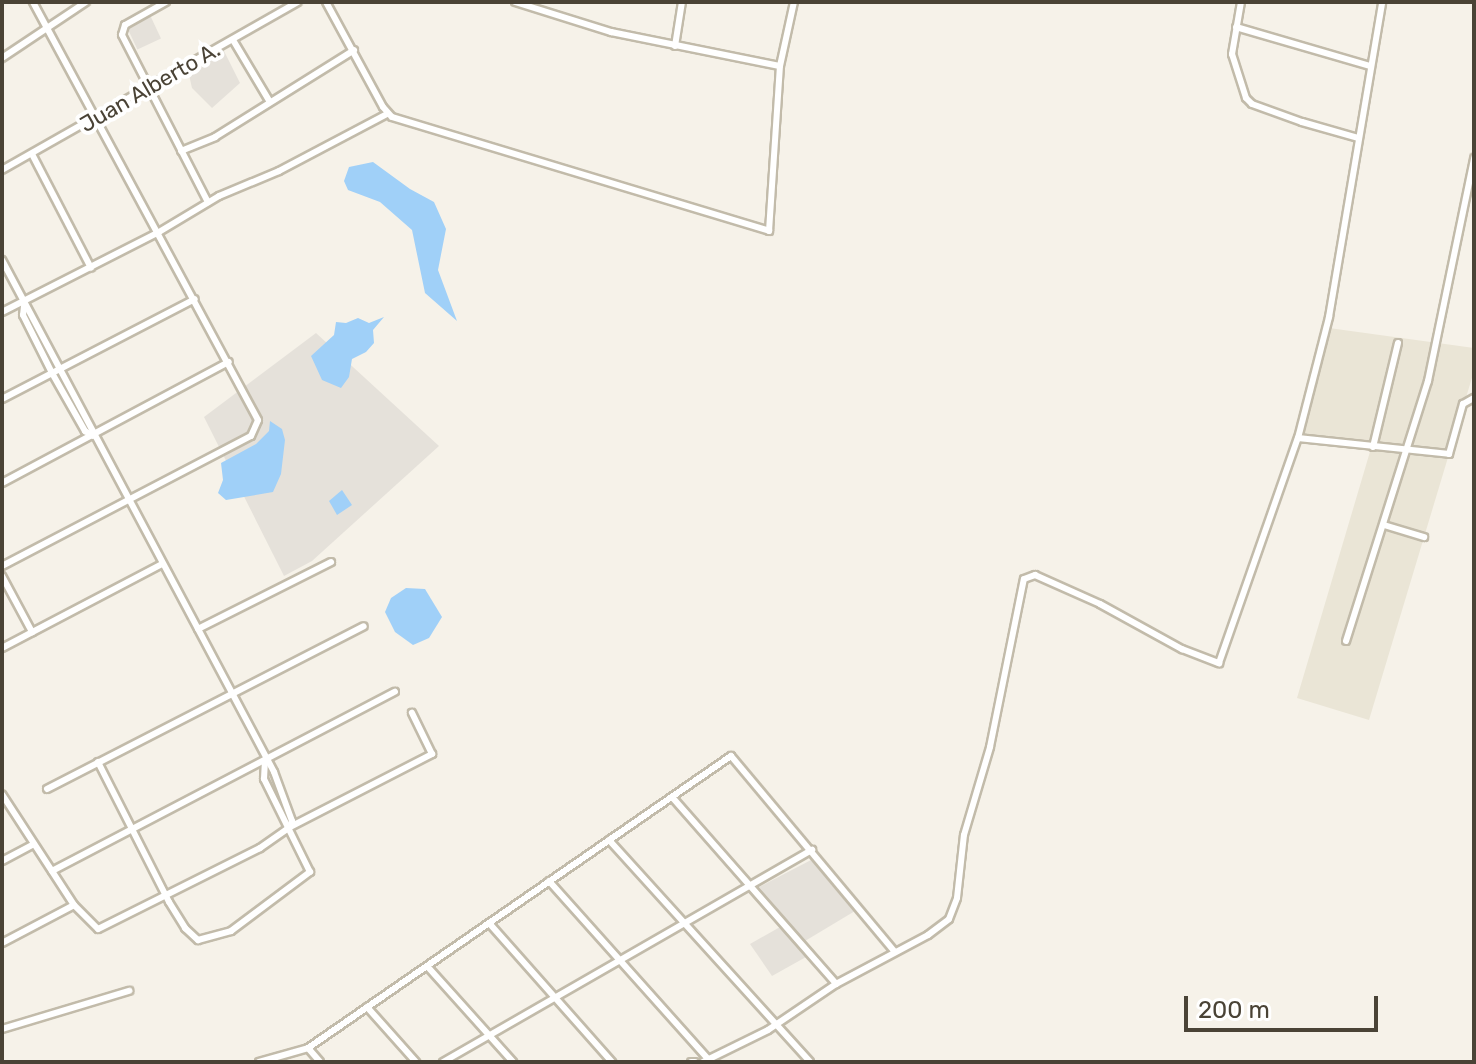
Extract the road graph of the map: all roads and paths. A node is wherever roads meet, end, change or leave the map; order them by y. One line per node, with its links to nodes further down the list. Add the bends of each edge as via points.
1 (33, 2): 12 (street)
2 (86, 2): 12 (street)
3 (166, 2): 20 (street, via 123,29)
4 (298, 2): 14 (street, Juan Alberto A.)
5 (326, 2): 16 (street)
6 (515, 2): 11 (street)
7 (682, 2): 15 (street)
8 (794, 2): 18 (street)
9 (1241, 2): 13 (street)
10 (1382, 2): 19 (street)
11 (535, 5): 15 (street, via 611,32)
12 (48, 27): 17 (street); 23 (street)
13 (1236, 27): 19 (street); 24 (street, via 1232,54 1240,86 1252,104)
14 (233, 40): 20 (street, Juan Alberto A.); 21 (street)
15 (675, 46): 18 (street)
16 (354, 50): 21 (street); 22 (street)
17 (2, 58)
18 (780, 66): 22 (street, via 769,231)
19 (1370, 66): 24 (street)
20 (148, 87): 23 (street, Juan Alberto A.); 25 (street)
21 (270, 102): 25 (street, via 215,137)
22 (387, 114): 29 (street)
23 (97, 117): 26 (street, Juan Alberto A.); 30 (street)
24 (1358, 138): 43 (street, via 1329,317)
25 (181, 151): 29 (street)
26 (32, 154): 28 (street, Juan Alberto A.); 32 (street)
27 (1474, 158): 45 (street, via 1428,381)
28 (2, 170)
29 (208, 202): 30 (street)
30 (159, 232): 32 (street); 33 (street)
31 (2, 260): 34 (street)
32 (91, 268): 34 (street)
33 (195, 299): 37 (street); 38 (street)
34 (24, 304): 35 (street); 38 (street); 39 (street, via 23,315)
35 (2, 312)
36 (1398, 343): 44 (street)
37 (229, 362): 42 (street); 47 (street, via 258,420 251,436)
38 (59, 367): 39 (street); 42 (street)
39 (52, 373): 41 (street); 42 (street)
40 (1474, 398): 45 (street, via 1463,404 1449,454)
41 (2, 399)
42 (93, 436): 46 (street); 47 (street)
43 (1298, 438): 44 (street); 81 (street, via 1219,663 1035,575 1024,579 990,747 964,835 955,908 943,925)
44 (1373, 447): 45 (street)
45 (1408, 451): 48 (street)
46 (2, 483)
47 (128, 500): 51 (street); 52 (street)
48 (1384, 525): 49 (street); 57 (street)
49 (1424, 537)
50 (331, 562): 55 (street)
51 (162, 564): 55 (street); 56 (street)
52 (2, 566)
53 (2, 576): 56 (street)
54 (364, 626): 60 (street)
55 (198, 629): 60 (street)
56 (32, 632): 58 (street)
57 (1346, 641)
58 (2, 648)
59 (395, 692): 62 (street)
60 (231, 695): 62 (street); 63 (street)
61 (412, 713): 67 (street, via 432,754)
62 (265, 761): 67 (street, via 264,779); 67 (street, via 292,813); 68 (street)
63 (98, 762): 64 (street); 68 (street)
64 (47, 789)
65 (2, 794): 70 (street)
66 (672, 797): 69 (street); 71 (street, via 735,757); 75 (street)
67 (290, 827): 76 (street); 76 (street, via 310,872 231,931 205,939 192,936)
68 (133, 829): 73 (street); 76 (street)
69 (609, 840): 74 (street); 79 (street)
70 (34, 844): 72 (street); 73 (street)
71 (812, 850): 75 (street); 81 (street)
72 (2, 861)
73 (52, 871): 77 (street)
74 (549, 881): 78 (street); 82 (street)
75 (749, 886): 79 (street); 84 (street)
76 (166, 895): 77 (street, via 98,929)
77 (74, 905): 80 (street)
78 (489, 923): 83 (street); 86 (street)
79 (684, 923): 82 (street); 88 (street)
80 (2, 943)
81 (894, 951): 84 (street)
82 (620, 960): 86 (street); 98 (street)
83 (427, 966): 87 (street); 90 (street)
84 (836, 984): 88 (street)
85 (129, 991): 89 (street)
86 (556, 997): 90 (street); 97 (street)
87 (367, 1007): 91 (street); 94 (street)
88 (777, 1025): 98 (street); 99 (street)
89 (2, 1029)
90 (490, 1036): 95 (street); 96 (street)
91 (308, 1048): 92 (street); 93 (street)
92 (259, 1062)
93 (320, 1062)
94 (416, 1062)
95 (443, 1062)
96 (513, 1062)
97 (612, 1062)
98 (708, 1062)
99 (810, 1062)

